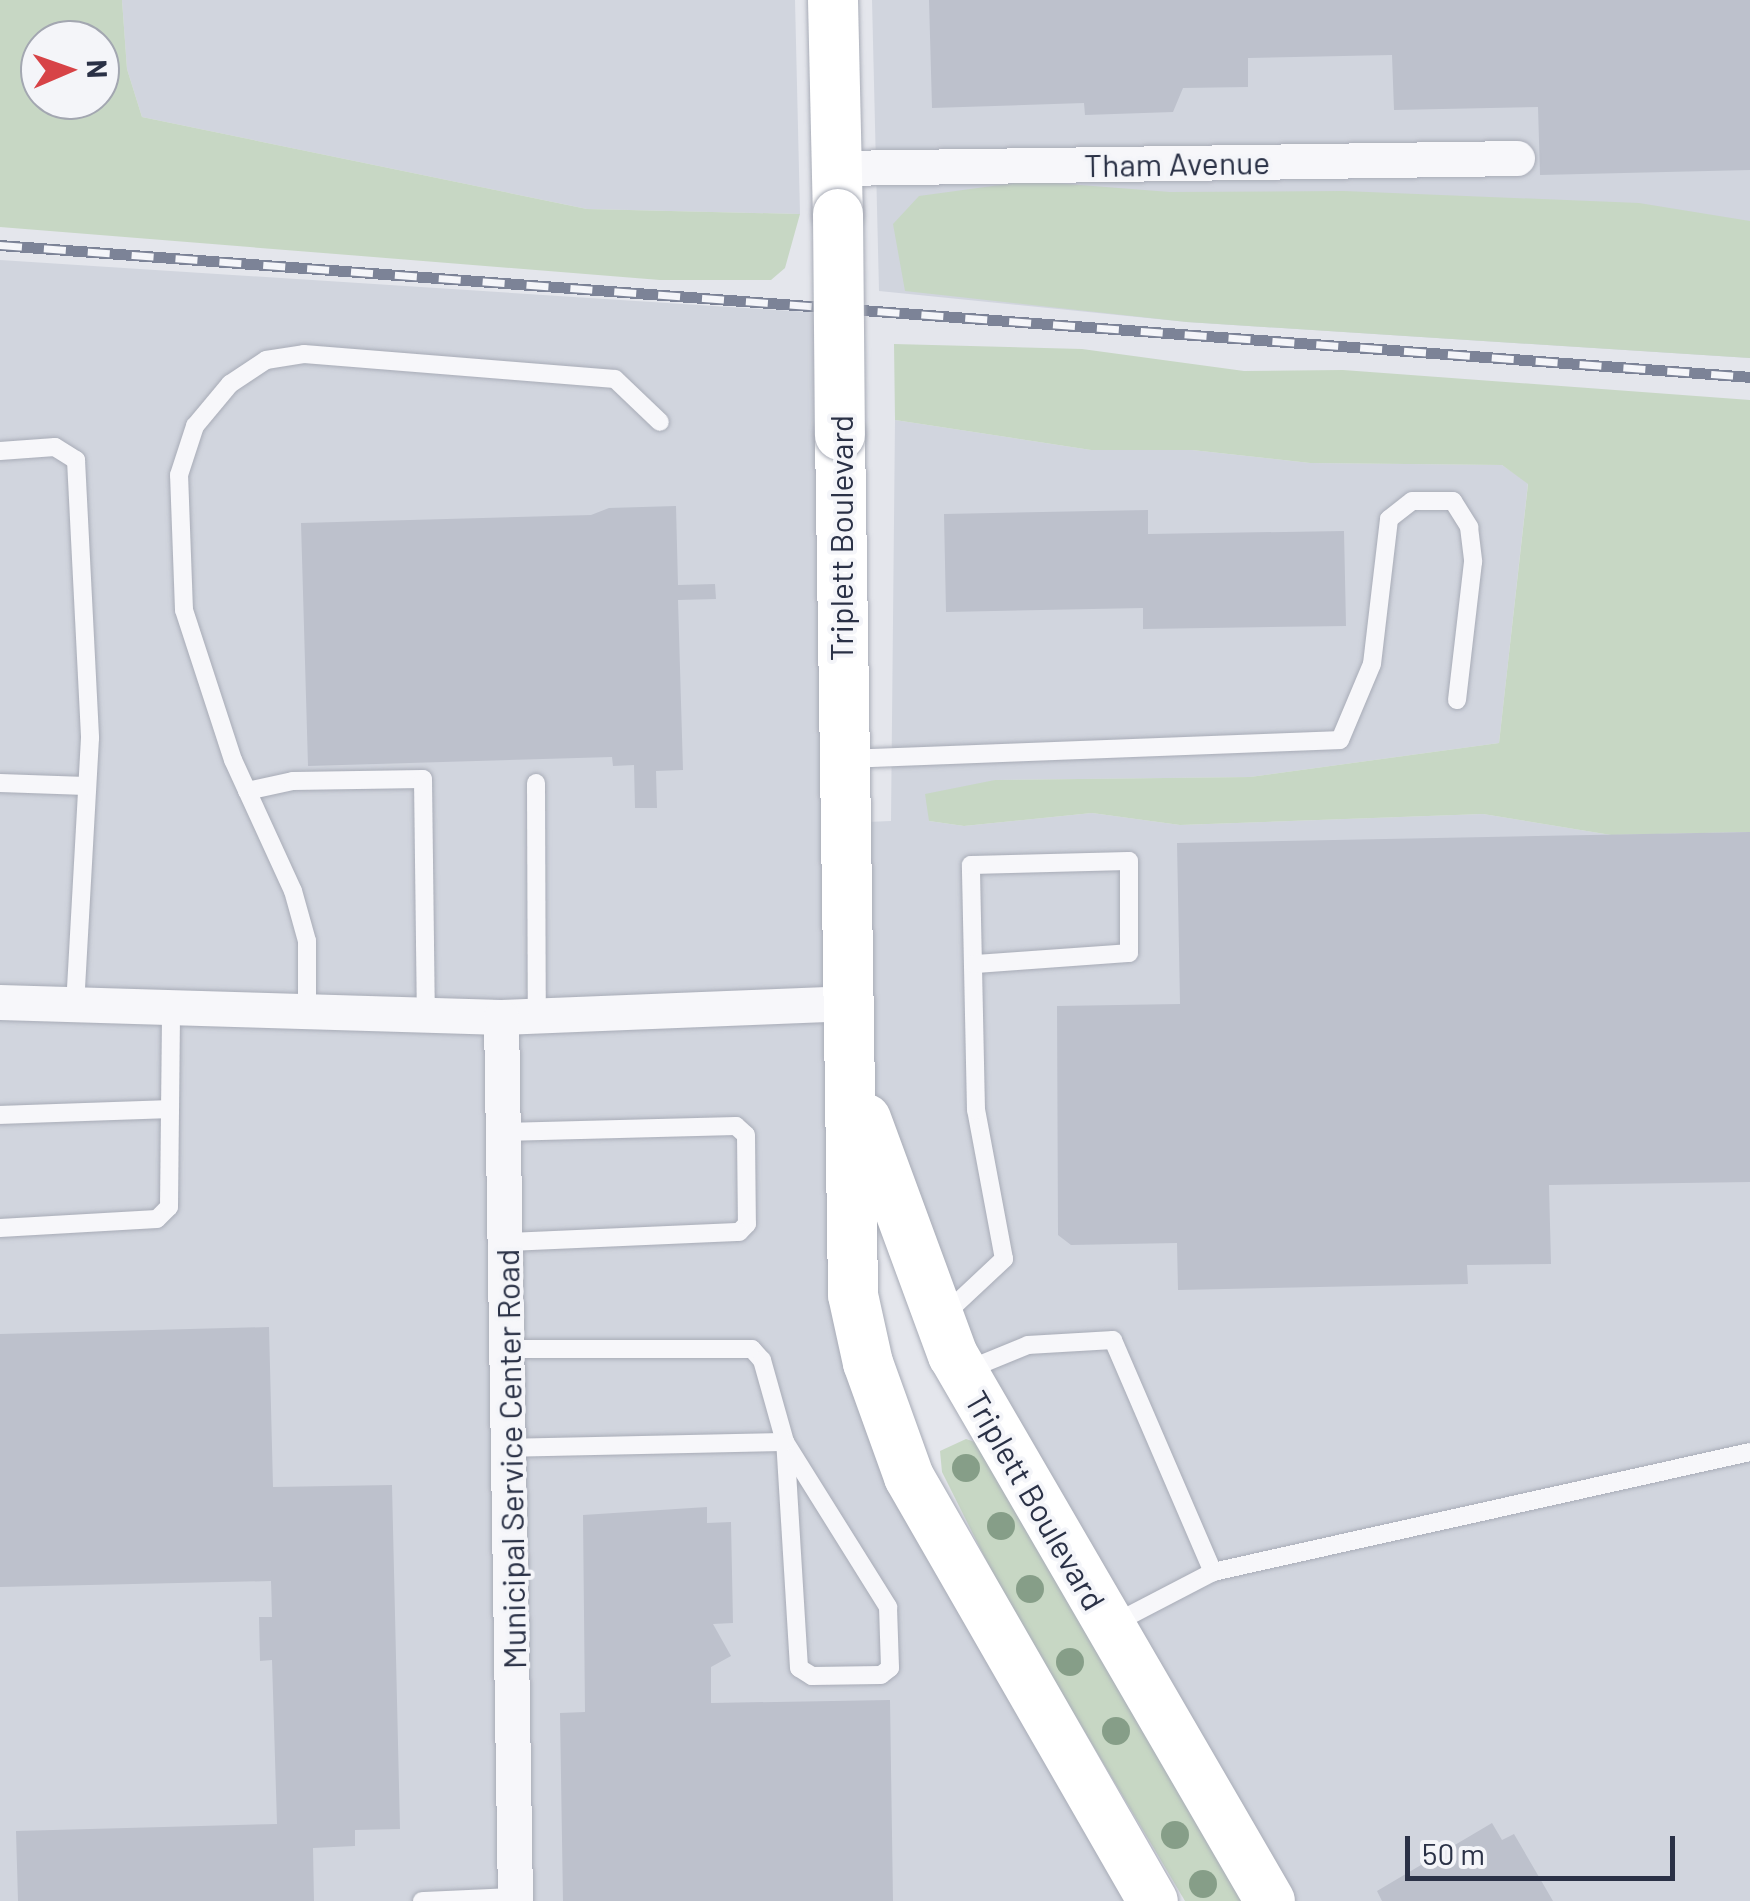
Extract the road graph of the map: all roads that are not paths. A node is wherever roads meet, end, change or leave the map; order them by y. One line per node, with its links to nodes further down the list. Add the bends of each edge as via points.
1 (832, 0): 3 (main road, Triplett Boulevard)
2 (1518, 158): 3 (street, Tham Avenue)
3 (837, 191): 7 (main road, Triplett Boulevard, bridge)
4 (660, 422): 11 (lane, via 616,379 485,365 304,354 266,360 230,384 196,426 178,475 178,546 184,610 202,680)
5 (0, 451): 10 (lane, via 55,447 76,460)
6 (1457, 700): 7 (lane, via 1474,562 1469,527 1453,501 1412,501 1389,518 1372,664 1340,740)
7 (842, 759): 15 (main road, Triplett Boulevard)
8 (536, 783): 19 (lane)
9 (0, 784): 10 (lane)
10 (86, 786): 14 (lane)
11 (247, 791): 17 (lane, via 308,941); 18 (lane, via 293,781 423,779)
12 (974, 964): 12 (lane, via 971,864 1129,861 1129,953); 27 (lane, via 976,1110 1004,1259)
13 (0, 1002): 14 (street)
14 (76, 1003): 16 (street)
15 (846, 1003): 19 (street); 21 (main road, Triplett Boulevard)
16 (171, 1006): 17 (street); 22 (lane)
17 (307, 1009): 18 (street)
18 (426, 1014): 20 (street)
19 (537, 1016): 20 (street)
20 (500, 1017): 24 (street, Municipal Service Center Road)
21 (851, 1076): 27 (main road, Triplett Boulevard); 37 (main road, Triplett Boulevard, via 854,1295 886,1414 948,1552)
22 (170, 1109): 23 (lane); 25 (lane, via 169,1207 157,1220)
23 (0, 1116)
24 (503, 1132): 26 (street, Municipal Service Center Road); 26 (lane, via 736,1126 746,1136 747,1224 739,1232)
25 (0, 1228)
26 (506, 1242): 28 (street, Municipal Service Center Road)
27 (938, 1320): 29 (main road, Triplett Boulevard)
28 (508, 1349): 30 (lane, via 742,1346 762,1360); 31 (street, Municipal Service Center Road)
29 (962, 1372): 33 (lane, via 1028,1344 1113,1340); 34 (main road, Triplett Boulevard)
30 (785, 1442): 30 (lane, via 888,1607 886,1673 812,1676 799,1668); 31 (lane)
31 (510, 1448): 35 (street, Municipal Service Center Road)
32 (1750, 1452): 33 (lane)
33 (1213, 1572): 34 (lane)
34 (1109, 1626): 38 (main road, Triplett Boulevard)
35 (515, 1899): 36 (lane)
36 (422, 1901)
37 (1153, 1901)
38 (1270, 1901)

